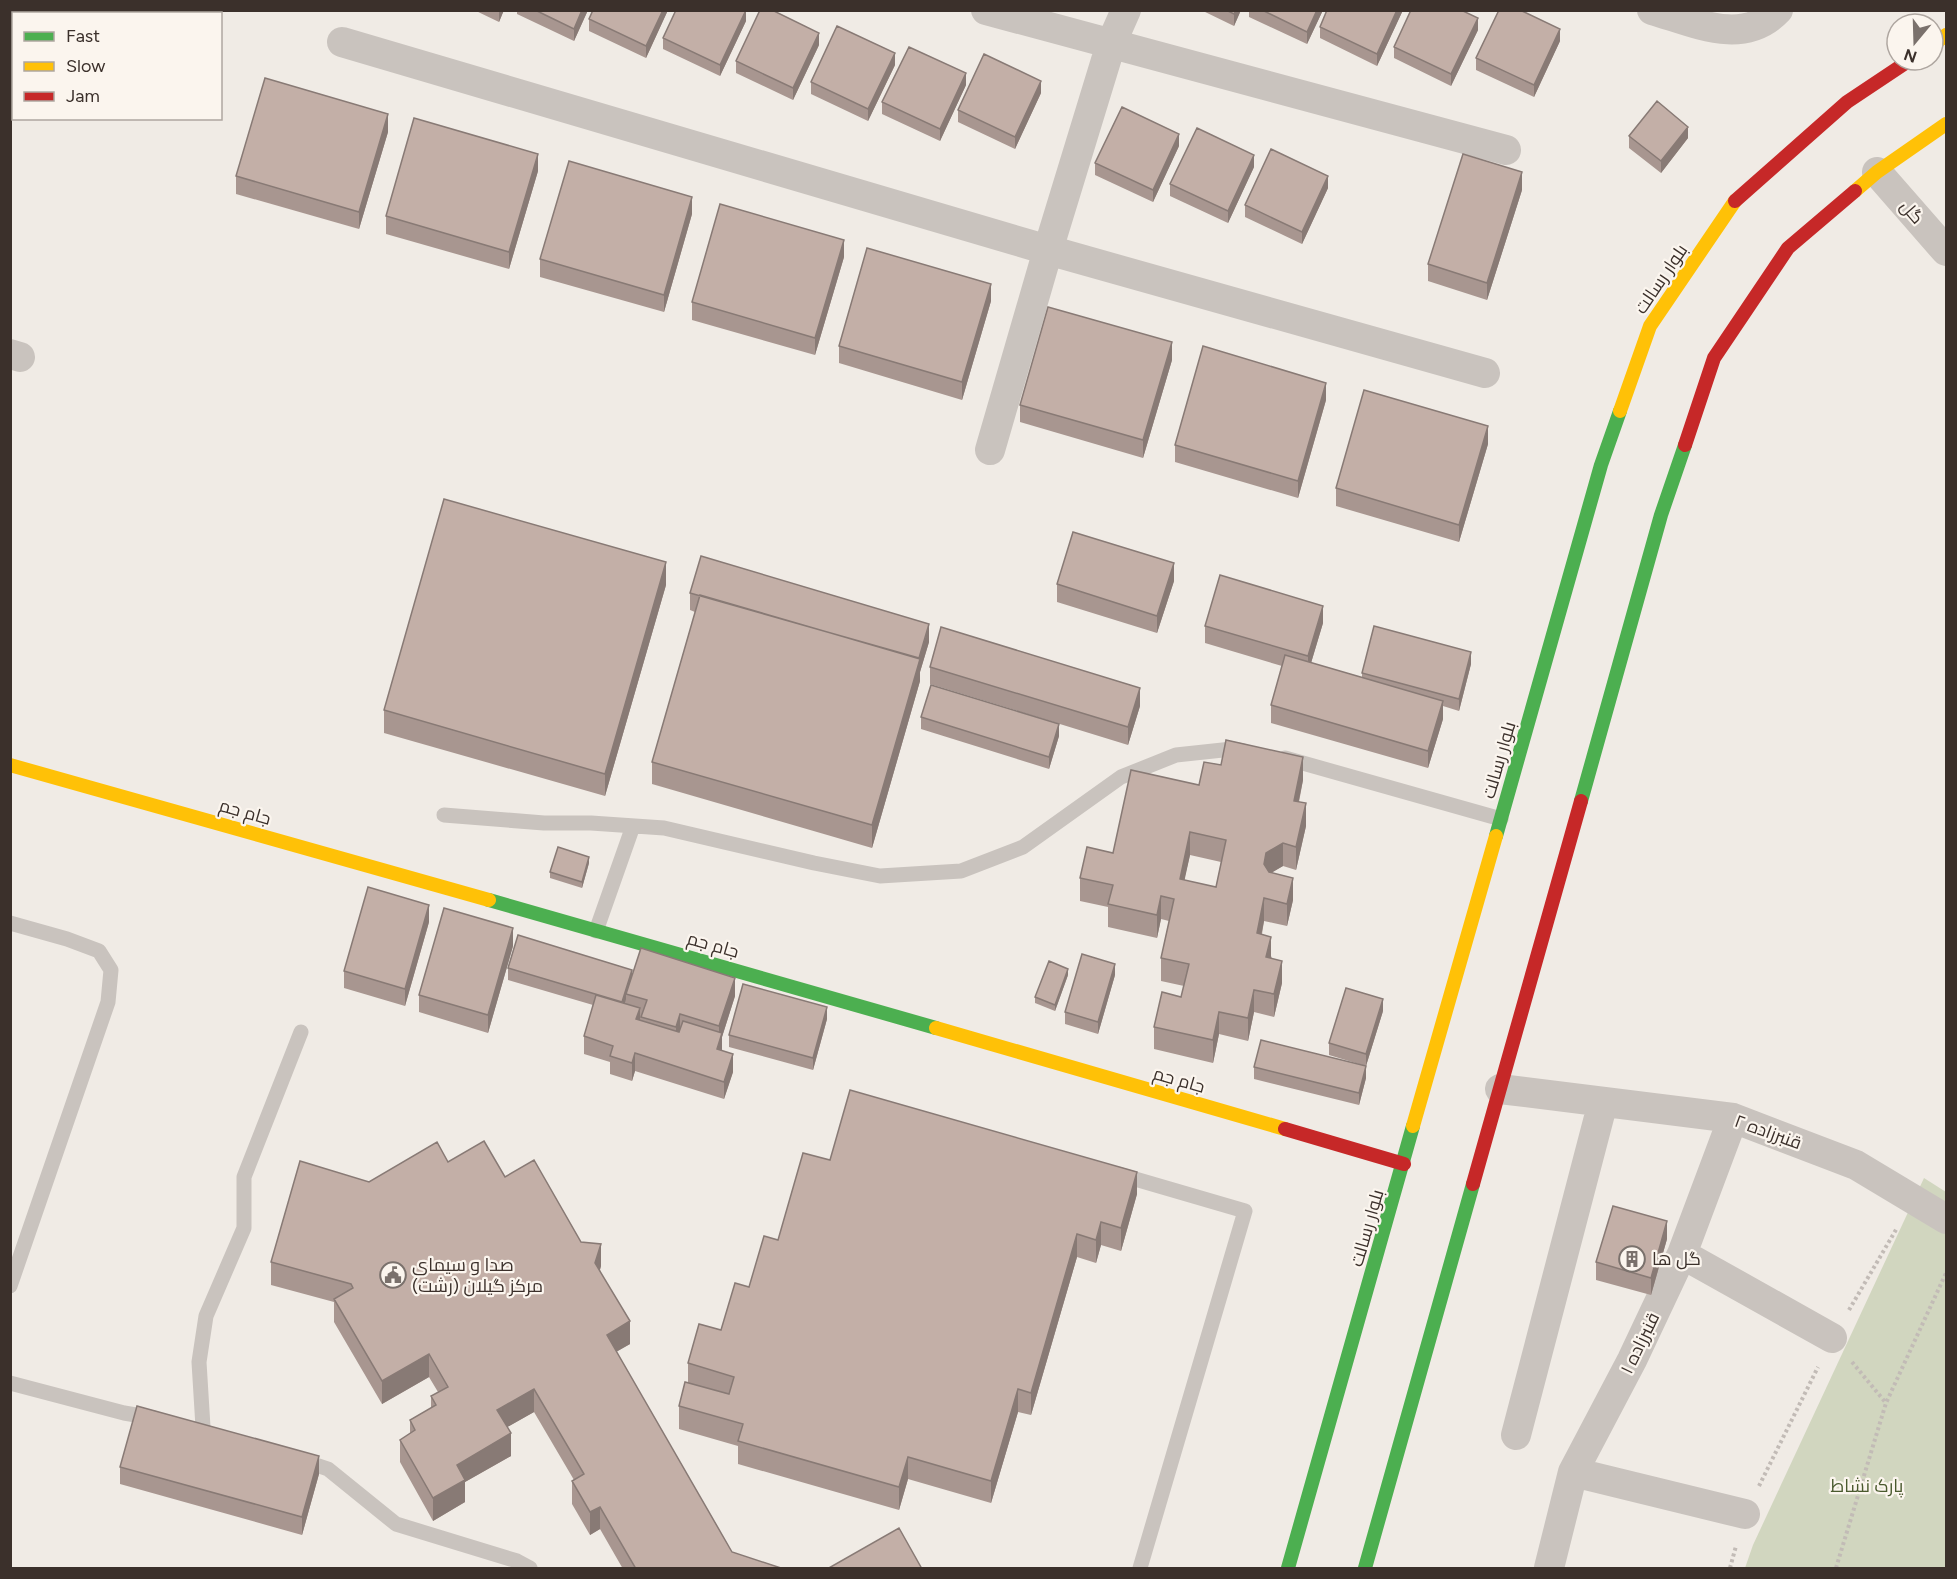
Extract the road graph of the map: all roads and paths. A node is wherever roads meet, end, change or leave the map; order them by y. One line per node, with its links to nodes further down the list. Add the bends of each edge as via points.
1 (986, 10): 6 (street)
2 (1126, 10): 6 (street)
3 (1652, 10): 4 (street, via 1734,31 1761,24)
4 (1778, 10)
5 (342, 42): 11 (street)
6 (1112, 44): 9 (street); 11 (street)
7 (1892, 72): 19 (main road, بلوار رسالت, via 1847,102 1734,201 1650,326 1601,465)
8 (1947, 124): 10 (main road)
9 (1506, 150)
10 (1877, 172): 12 (street, گل); 24 (main road, via 1788,249 1714,358 1664,506)
11 (1048, 250): 13 (street); 14 (street)
12 (1947, 251)
13 (1485, 373)
14 (990, 450)
15 (1253, 753): 20 (lane, via 1232,749 1176,755 1121,777 1023,847 961,871 880,876 664,828)
16 (1274, 756): 19 (lane)
17 (10, 765): 22 (main road, جام جم)
18 (444, 814): 20 (lane)
19 (1501, 819): 27 (main road, بلوار رسالت)
20 (633, 826): 22 (lane)
21 (10, 923): 33 (lane, via 99,951 111,970 108,1002)
22 (596, 931): 27 (main road, جام جم)
23 (301, 1032): 38 (lane, via 244,1177 244,1228 206,1316 199,1362)
24 (1500, 1089): 25 (street, قنبرزاده ۲); 46 (main road)
25 (1603, 1102): 26 (street, قنبرزاده ۲); 39 (street)
26 (1733, 1118): 29 (street, قنبرزاده ۲, via 1856,1165); 31 (street, قنبرزاده ۱)
27 (1404, 1164): 45 (main road, بلوار رسالت)
28 (1098, 1168): 44 (lane, via 1245,1211)
29 (1914, 1199): 30 (street, قنبرزاده ۲); 34 (path)
30 (1947, 1219)
31 (1682, 1254): 34 (street); 41 (street, قنبرزاده ۱)
32 (1947, 1273): 36 (path)
33 (10, 1286)
34 (1832, 1338): 36 (path); 42 (path)
35 (10, 1383): 37 (lane)
36 (1886, 1403): 49 (path)
37 (169, 1421)
38 (202, 1428)
39 (1516, 1435)
40 (286, 1455): 43 (lane, via 328,1469 396,1524 517,1561)
41 (1573, 1472): 42 (street); 47 (street, قنبرزاده ۱)
42 (1745, 1514): 48 (path)
43 (530, 1569)
44 (1140, 1569)
45 (1288, 1569)
46 (1365, 1569)
47 (1549, 1569)
48 (1730, 1569)
49 (1836, 1569)

